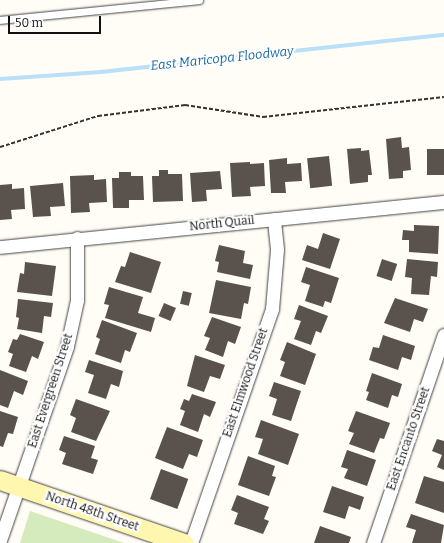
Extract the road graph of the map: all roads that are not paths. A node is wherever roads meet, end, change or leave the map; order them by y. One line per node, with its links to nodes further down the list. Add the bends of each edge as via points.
1 (198, 0): 2 (lane)
2 (0, 20)
3 (444, 202): 4 (street, North Quail)
4 (274, 219): 5 (street, North Quail); 12 (street, East Elmwood Street, via 277,249 272,309)
5 (76, 238): 6 (street, North Quail); 9 (street, East Evergreen Street, via 76,308 67,346)
6 (0, 247)
7 (444, 335): 13 (street, East Encanto Street)
8 (0, 480): 9 (street, North 48th Street)
9 (19, 487): 10 (street, East Evergreen Street); 11 (street, North 48th Street)
10 (0, 540)
11 (184, 543)
12 (192, 543)
13 (373, 543)

